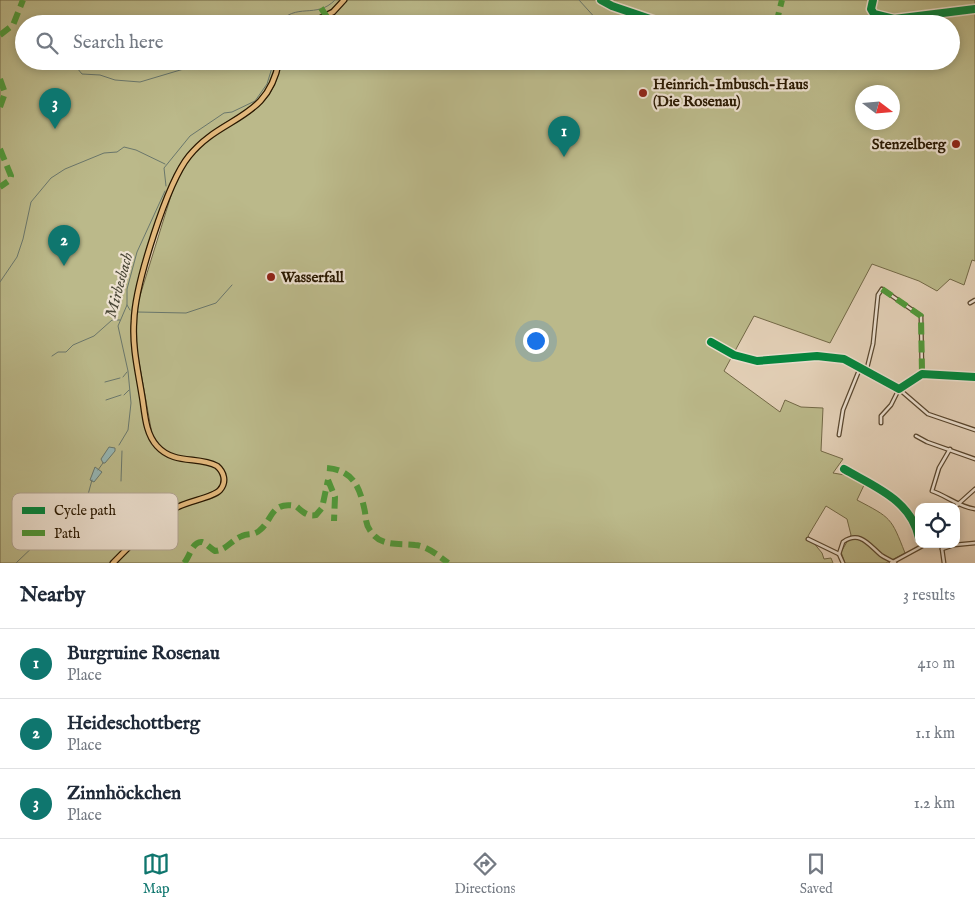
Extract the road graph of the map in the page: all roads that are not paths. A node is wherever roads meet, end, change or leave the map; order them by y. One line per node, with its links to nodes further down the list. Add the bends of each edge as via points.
1 (344, 0): 2 (main road)
2 (326, 15)
3 (277, 70): 23 (main road, via 274,83 262,102 206,138 182,166 169,192 135,307 135,348 146,424 152,438 169,455 217,466 223,472 224,484 215,493)
4 (975, 300): 5 (street)
5 (970, 303)
6 (711, 342): 7 (street, via 734,355 757,361 828,356 844,359)
7 (860, 368): 8 (street); 14 (street, via 843,410)
8 (866, 372): 9 (street, via 873,344 878,295 882,289 921,316); 11 (street)
9 (922, 374): 10 (street); 11 (street)
10 (975, 377)
11 (899, 389): 12 (street, via 881,416); 13 (street, via 928,414)
12 (881, 423)
13 (975, 430)
14 (839, 435)
15 (916, 436): 16 (street)
16 (950, 449): 17 (street); 20 (street, via 939,468 932,491)
17 (975, 459)
18 (844, 469): 25 (street, via 900,502)
19 (975, 489): 21 (street)
20 (954, 503)
21 (958, 503)
22 (960, 506): 24 (street)
23 (178, 507)
24 (975, 509)
25 (915, 524)
26 (808, 539): 30 (street)
27 (975, 543): 34 (street, via 942,548)
28 (917, 548): 31 (street)
29 (126, 550): 32 (main road)
30 (839, 554): 31 (street, via 843,542 857,537 866,540); 33 (street)
31 (893, 562)
32 (113, 563)
33 (843, 563)
34 (944, 563)

